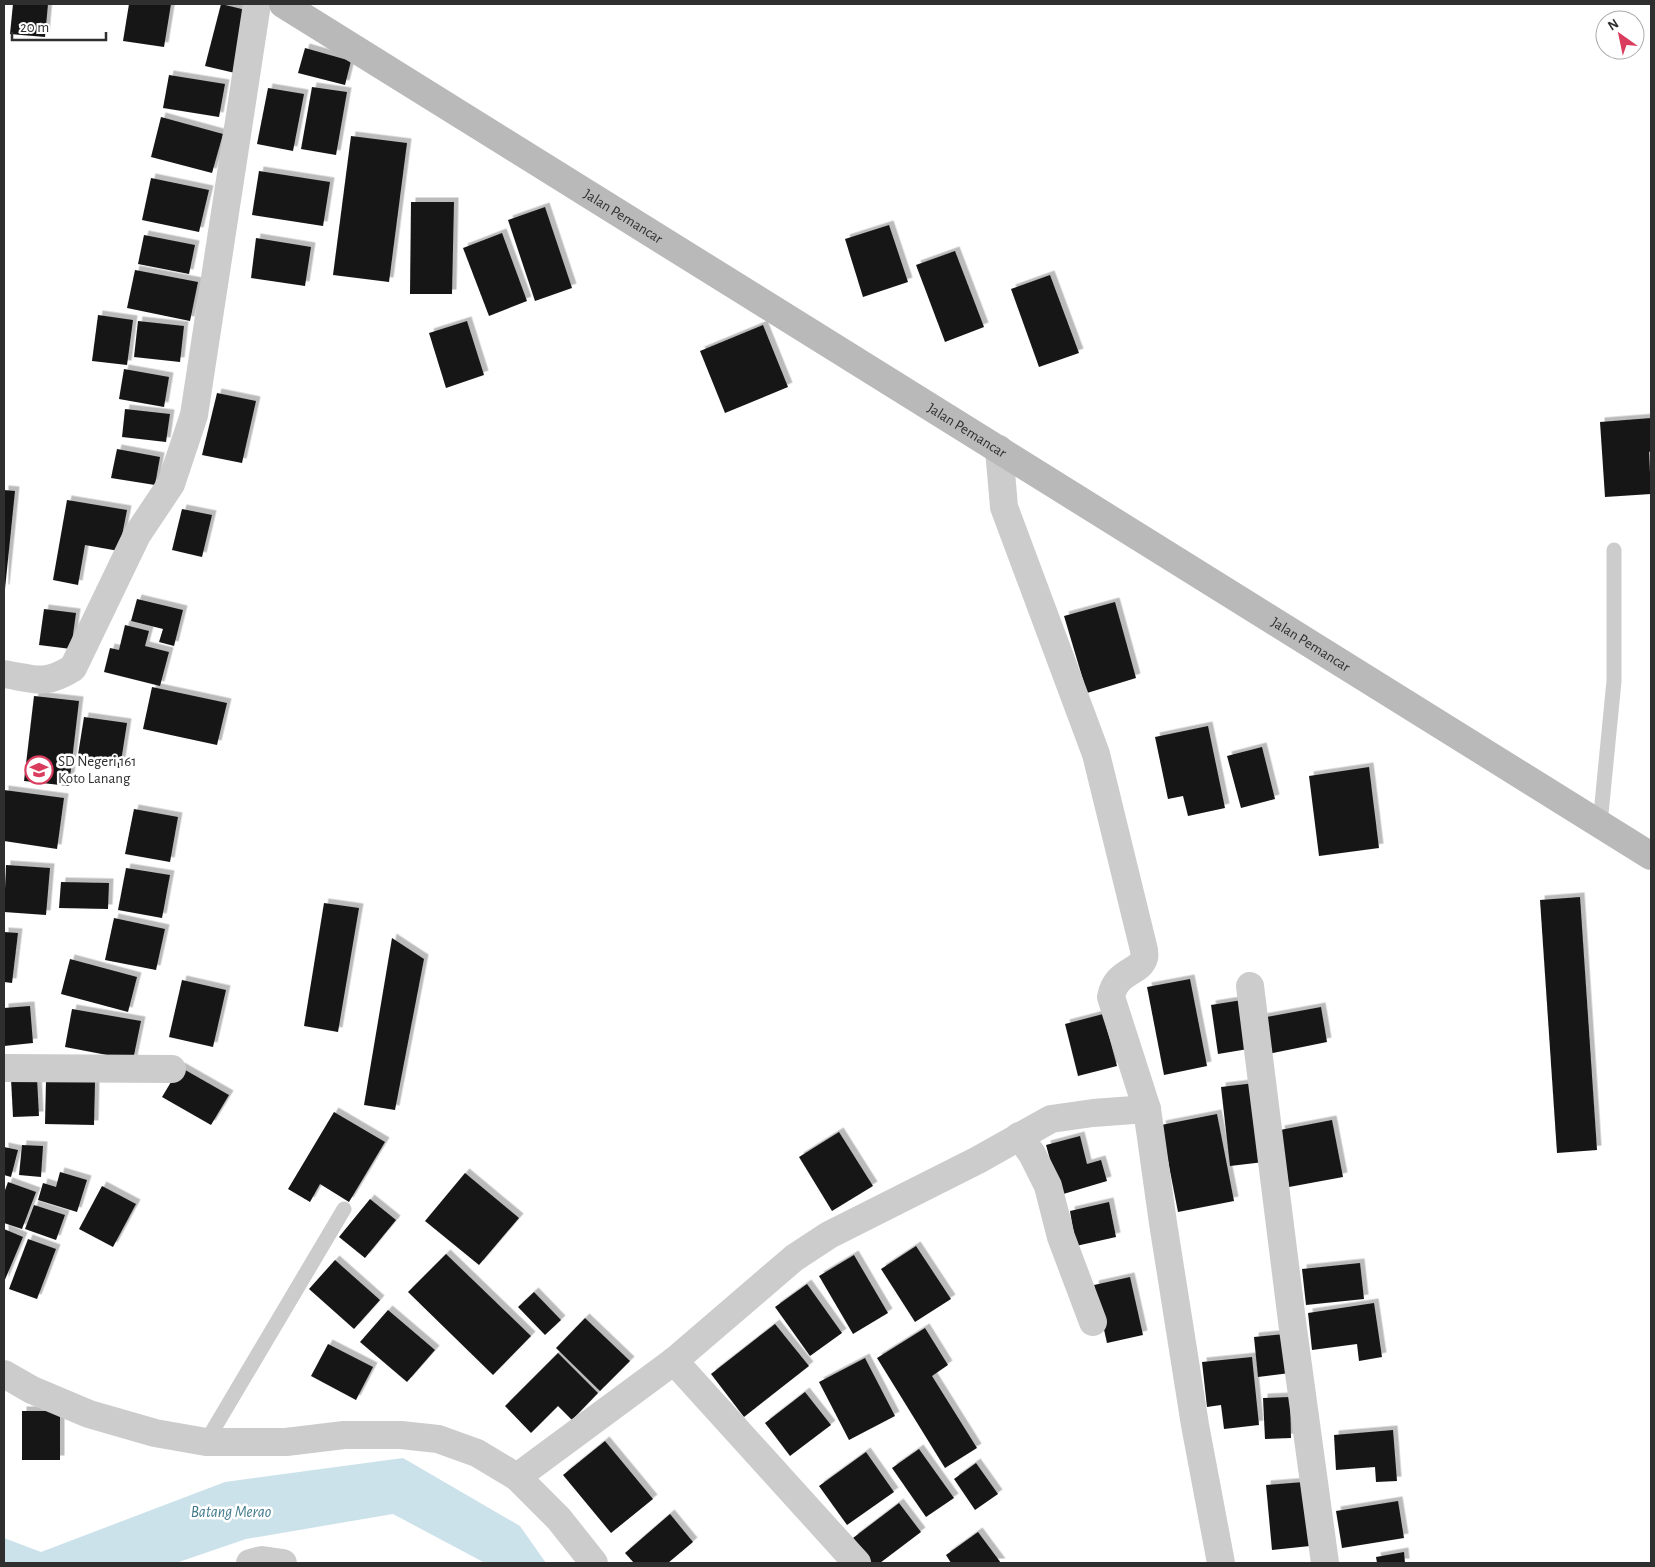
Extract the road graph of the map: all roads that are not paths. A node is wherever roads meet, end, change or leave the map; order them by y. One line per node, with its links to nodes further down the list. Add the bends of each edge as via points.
1 (257, 4): 5 (street, via 194,415 171,484 137,535 73,668 45,681)
2 (283, 4): 3 (main road, Jalan Pemancar)
3 (999, 449): 6 (main road, Jalan Pemancar); 11 (street, via 1004,507 1096,754 1144,950 1144,958 1118,980 1112,988 1111,997)
4 (1614, 550): 6 (lane, via 1614,682)
5 (4, 674)
6 (1600, 824): 7 (main road, Jalan Pemancar)
7 (1651, 856)
8 (1250, 986): 24 (street)
9 (4, 1068): 10 (street)
10 (172, 1069)
11 (1146, 1108): 12 (street, via 1051,1119); 23 (street, via 1194,1416)
12 (1019, 1136): 14 (street, via 1048,1186 1061,1237); 15 (street, via 830,1235 794,1258)
13 (344, 1208): 17 (lane)
14 (1093, 1322)
15 (674, 1361): 18 (street); 22 (street)
16 (4, 1374): 17 (street, via 32,1390 89,1414 155,1433)
17 (206, 1442): 18 (street, via 286,1442 344,1435 438,1439 478,1453)
18 (517, 1477): 21 (street, via 559,1519)
19 (250, 1563): 20 (street, via 262,1560)
20 (283, 1563)
21 (594, 1563)
22 (857, 1563)
23 (1221, 1563)
24 (1325, 1563)

